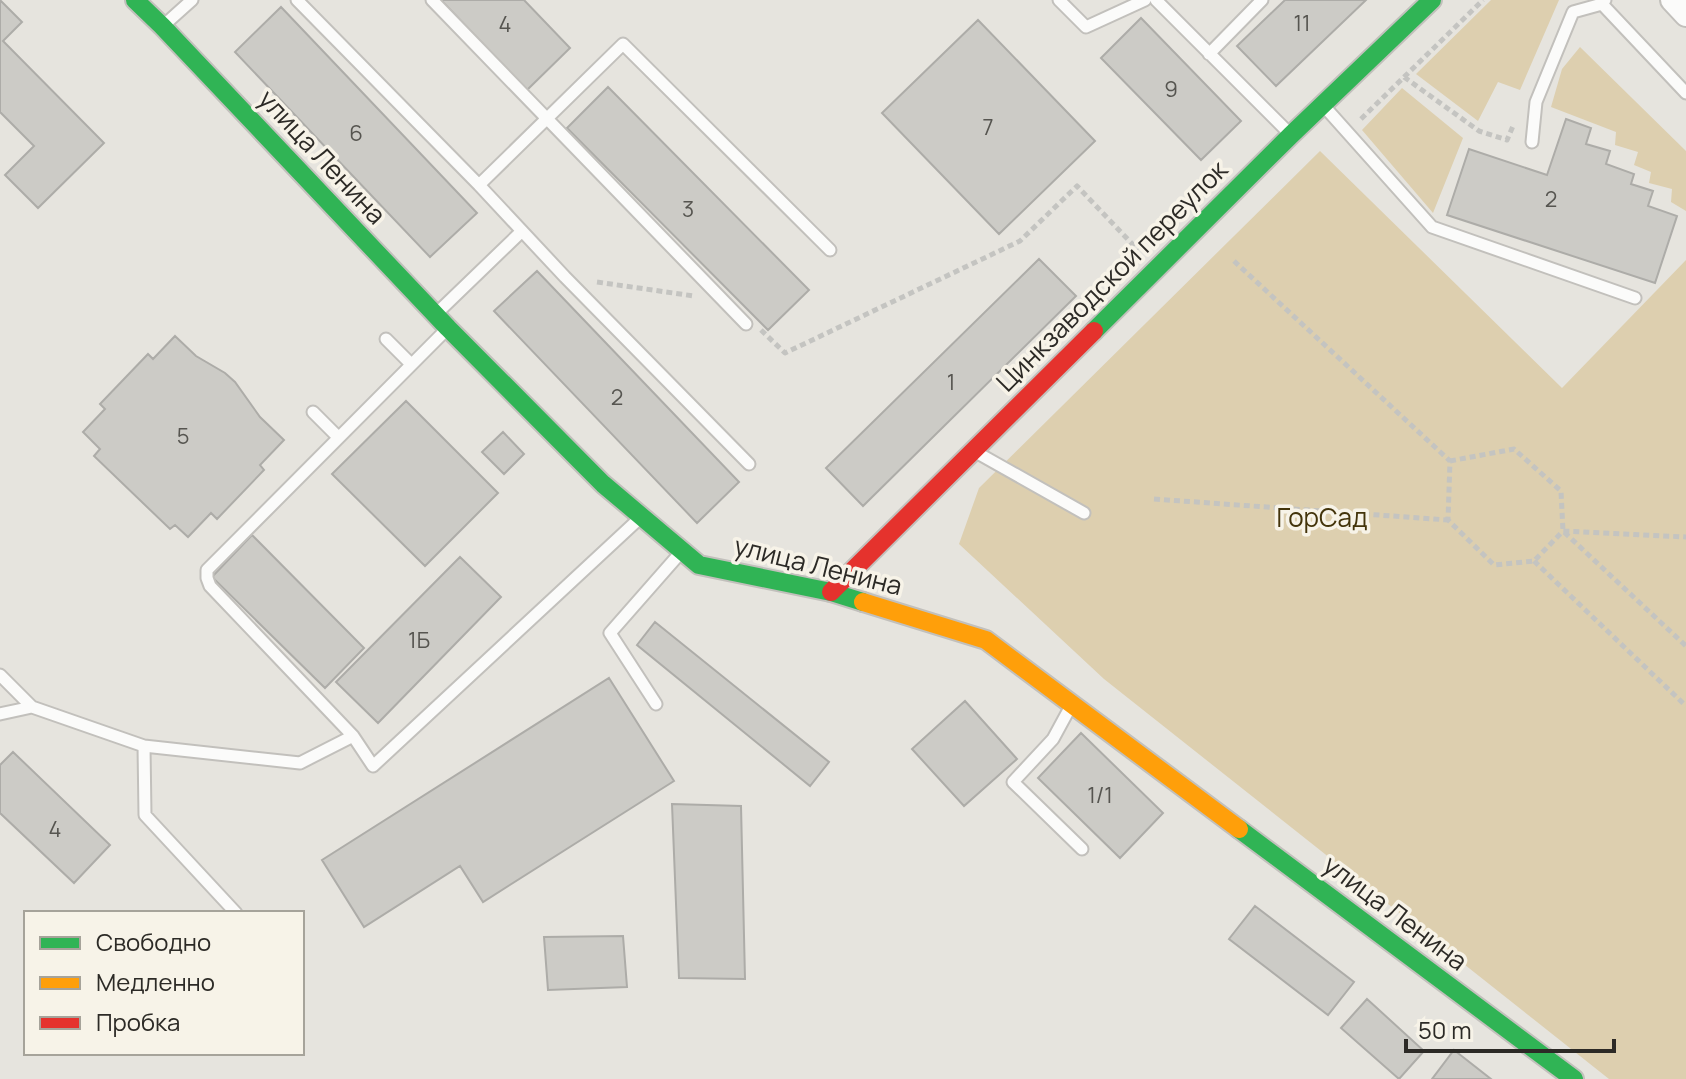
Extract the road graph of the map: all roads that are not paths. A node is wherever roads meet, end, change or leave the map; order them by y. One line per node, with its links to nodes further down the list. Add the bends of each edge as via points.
1 (135, 0): 13 (street, улица Ленина)
2 (192, 0): 13 (lane)
3 (297, 0): 20 (lane)
4 (432, 0): 17 (lane)
5 (1059, 0): 6 (lane, via 1086,27)
6 (1145, 0)
7 (1156, 0): 14 (lane)
8 (1262, 0): 14 (lane)
9 (1432, 0): 16 (street, Цинкзаводской переулок)
10 (1672, 0): 12 (street)
11 (1604, 2): 15 (lane); 19 (lane, via 1573,12 1536,102)
12 (1686, 15)
13 (162, 26): 24 (street, улица Ленина)
14 (1209, 54): 18 (lane)
15 (1686, 93)
16 (1323, 105): 18 (street, Цинкзаводской переулок); 23 (lane, via 1432,227)
17 (546, 119): 20 (lane); 22 (lane, via 623,44); 25 (lane)
18 (1291, 135): 30 (street, Цинкзаводской переулок)
19 (1532, 142)
20 (479, 185): 21 (lane)
21 (522, 231): 24 (lane); 31 (lane)
22 (830, 250)
23 (1635, 298)
24 (442, 321): 27 (lane); 33 (street, улица Ленина)
25 (746, 324)
26 (386, 339): 27 (lane)
27 (411, 364): 29 (lane)
28 (313, 412): 29 (lane)
29 (338, 437): 41 (lane, via 207,570 207,578)
30 (973, 451): 32 (lane); 35 (street, Цинкзаводской переулок)
31 (749, 464)
32 (1084, 513)
33 (641, 516): 34 (street, улица Ленина); 41 (lane, via 373,766)
34 (682, 550): 35 (street, улица Ленина, via 699,565); 37 (lane, via 610,633)
35 (831, 592): 38 (street, улица Ленина, via 986,640)
36 (0, 675): 39 (lane)
37 (656, 704)
38 (1072, 704): 43 (lane, via 1053,739 1013,782); 45 (street, улица Ленина)
39 (32, 707): 40 (lane); 42 (lane)
40 (0, 714)
41 (353, 736): 42 (lane, via 300,763)
42 (144, 746): 44 (lane, via 145,815)
43 (1082, 849)
44 (234, 911)
45 (1574, 1079)

